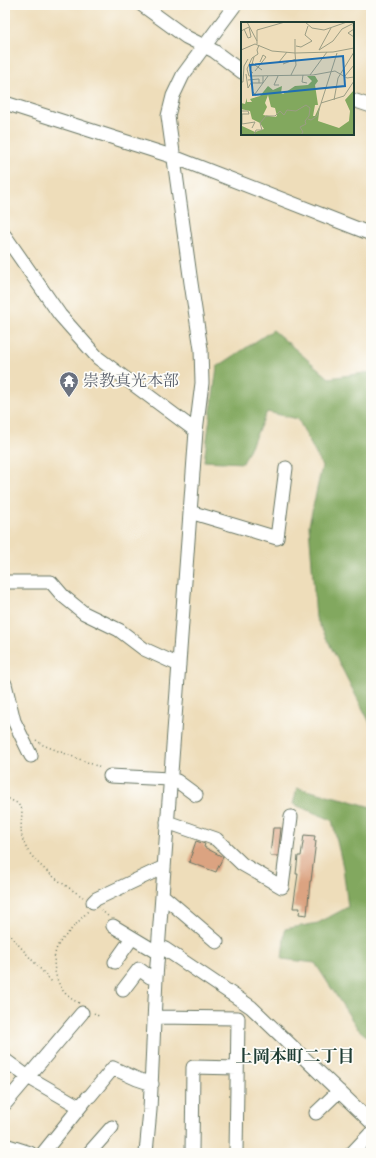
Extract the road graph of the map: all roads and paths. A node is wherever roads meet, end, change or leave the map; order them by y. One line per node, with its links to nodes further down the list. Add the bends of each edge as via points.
1 (142, 5): 3 (street)
2 (235, 5): 3 (street)
3 (204, 47): 4 (street, via 214,51); 8 (street, via 183,75 173,96 168,116)
4 (241, 71)
5 (354, 100): 7 (street)
6 (5, 102): 8 (street)
7 (371, 106)
8 (174, 157): 9 (street); 11 (street, via 201,349 202,383)
9 (371, 234)
10 (5, 236): 11 (street, via 60,315 98,358)
11 (196, 431): 13 (street)
12 (286, 468): 13 (street, via 277,538)
13 (190, 512): 15 (street)
14 (5, 582): 15 (street, via 51,582 84,613 119,630 144,649)
15 (178, 665): 20 (street)
16 (5, 684): 18 (street, via 14,721)
17 (31, 736): 19 (path, via 43,745 97,766)
18 (31, 756)
19 (110, 776): 20 (street)
20 (170, 779): 21 (street); 24 (street)
21 (196, 795)
22 (5, 797): 27 (path, via 17,803 22,809 22,836 28,852 62,884)
23 (291, 817): 24 (street, via 282,888 242,864 216,840)
24 (167, 822): 25 (street)
25 (164, 868): 26 (street); 27 (street, via 96,900)
26 (162, 895): 31 (street); 32 (street)
27 (94, 904): 28 (path, via 114,922); 37 (path, via 54,952 54,965 59,983 69,998)
28 (112, 926): 30 (street)
29 (5, 930): 35 (path)
30 (132, 938): 32 (street); 33 (street)
31 (217, 942)
32 (158, 950): 34 (street); 44 (street, via 165,949 251,1007)
33 (114, 962)
34 (156, 978): 36 (street, via 139,969); 39 (street)
35 (53, 982)
36 (123, 990)
37 (86, 1010): 38 (path); 42 (street)
38 (100, 1017)
39 (155, 1017): 41 (street, via 238,1018); 43 (street)
40 (5, 1060): 42 (street)
41 (237, 1068): 56 (street, via 193,1067); 57 (street)
42 (28, 1077): 45 (street); 46 (street)
43 (152, 1084): 46 (street, via 113,1068); 55 (street)
44 (339, 1091): 47 (street); 48 (street)
45 (5, 1104)
46 (80, 1107): 53 (street)
47 (316, 1114)
48 (371, 1122)
49 (112, 1127): 54 (street)
50 (371, 1133): 58 (street)
51 (5, 1145): 52 (street)
52 (30, 1153)
53 (43, 1153)
54 (89, 1153)
55 (146, 1153)
56 (192, 1153)
57 (236, 1153)
58 (352, 1153)

